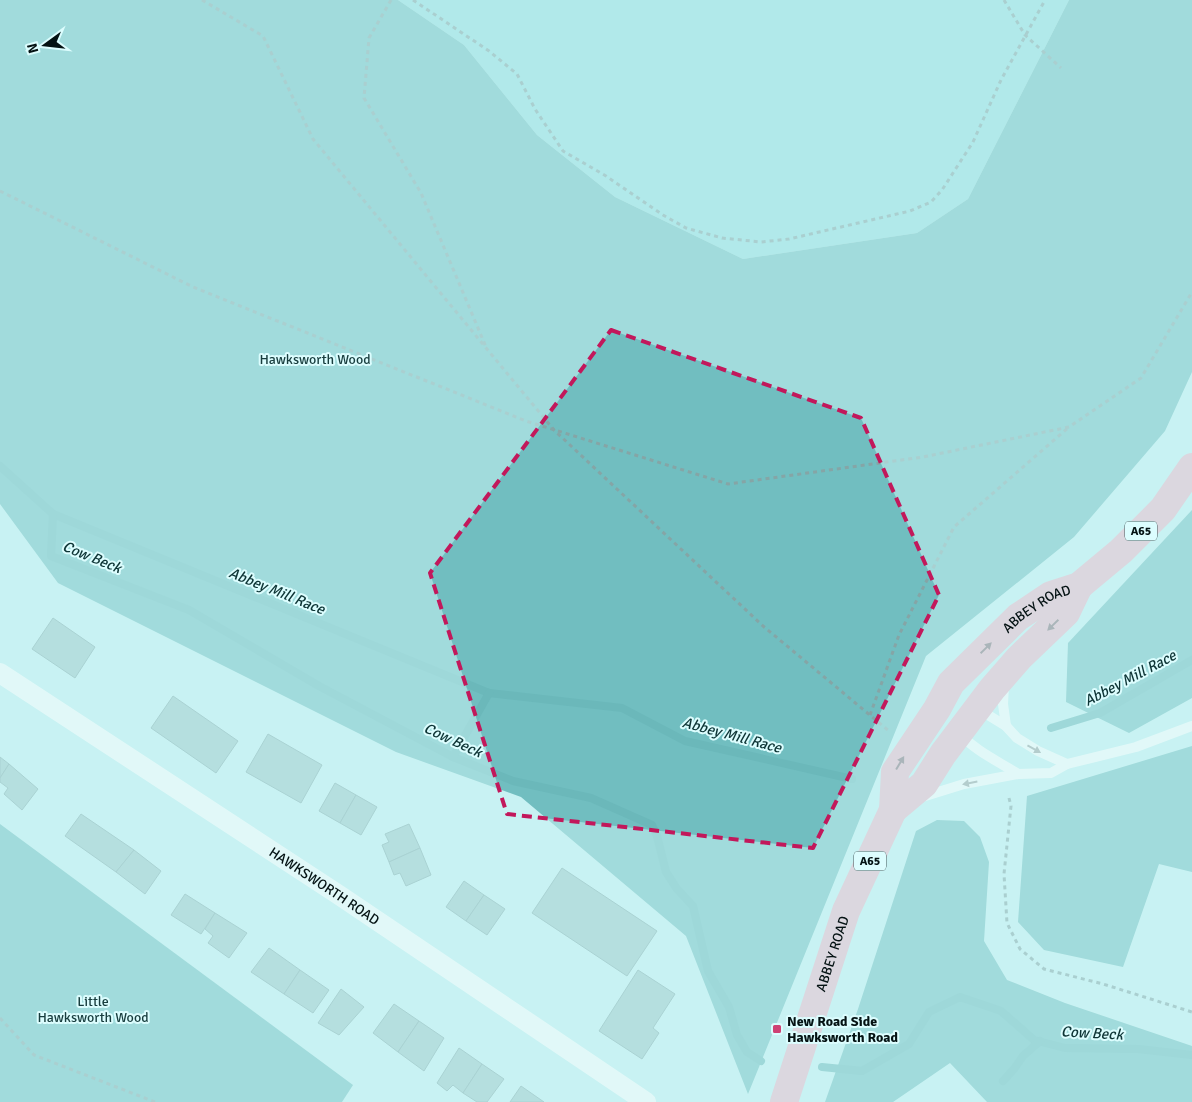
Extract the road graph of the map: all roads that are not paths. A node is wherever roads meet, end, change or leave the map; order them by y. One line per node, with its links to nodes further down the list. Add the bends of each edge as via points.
1 (1192, 467): 2 (main road, ABBEY ROAD / A65, via 1163,508 1122,551)
2 (1079, 586): 3 (main road, ABBEY ROAD / A65, one-way to 3, via 1066,613); 5 (main road, ABBEY ROAD / A65, one-way to 2, via 1018,617 1051,595)
3 (1019, 658): 5 (main road, ABBEY ROAD / A65, via 992,689); 6 (lane, via 1003,686)
4 (0, 673): 11 (street, HAWKSWORTH ROAD, via 347,900)
5 (956, 709): 6 (lane, via 988,715); 9 (lane, via 976,750); 10 (main road, ABBEY ROAD / A65, via 895,772)
6 (1006, 726): 8 (lane, one-way to 8, via 1017,738)
7 (1192, 726): 8 (lane, via 1136,747)
8 (1067, 764): 9 (lane, via 1051,773)
9 (1018, 774): 10 (lane, one-way to 10, via 947,788)
10 (893, 810): 12 (main road, ABBEY ROAD / A65, via 846,911)
11 (646, 1102)
12 (784, 1102)

